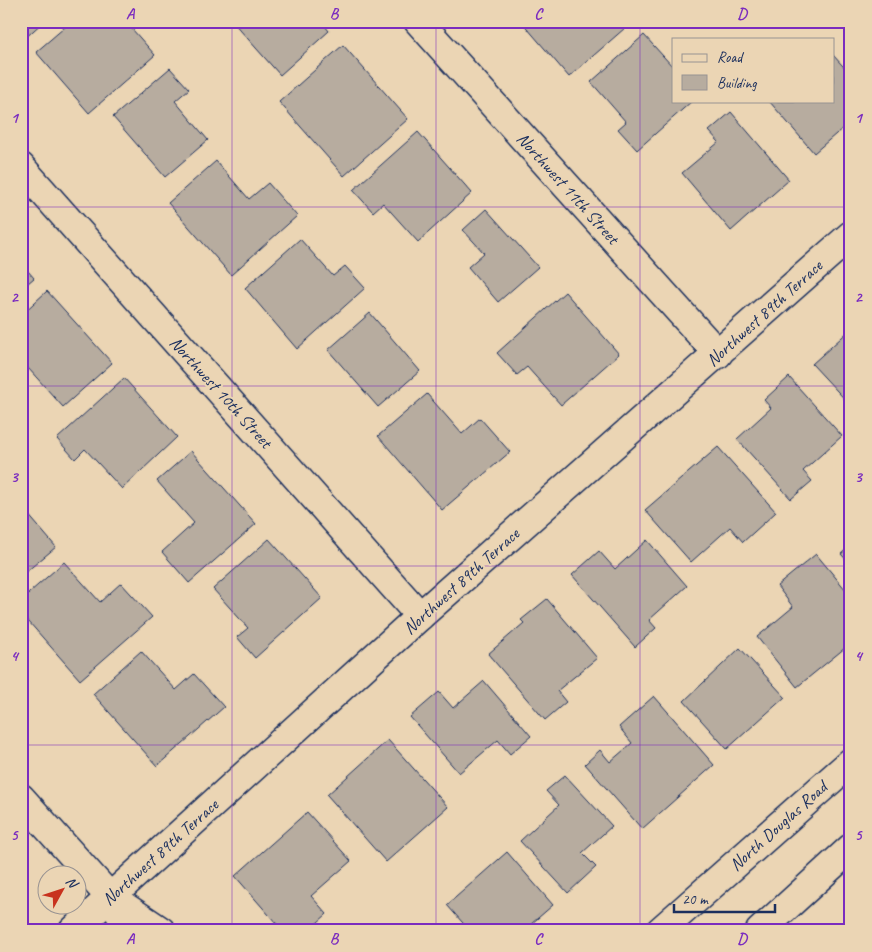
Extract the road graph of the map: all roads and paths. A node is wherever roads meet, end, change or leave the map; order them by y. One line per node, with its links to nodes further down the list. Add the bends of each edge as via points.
1 (418, 21): 4 (street, Northwest 11th Street)
2 (21, 167): 5 (street, Northwest 10th Street)
3 (851, 235): 4 (street, Northwest 89th Terrace)
4 (718, 354): 5 (street, Northwest 89th Terrace)
5 (420, 616): 9 (street, Northwest 89th Terrace)
6 (851, 762): 13 (street, North Douglas Road)
7 (21, 798): 9 (street)
8 (851, 848): 14 (street)
9 (110, 898): 10 (street, Northwest 89th Terrace); 11 (street); 12 (street)
10 (73, 931)
11 (130, 931)
12 (161, 931)
13 (660, 931)
14 (760, 931)

